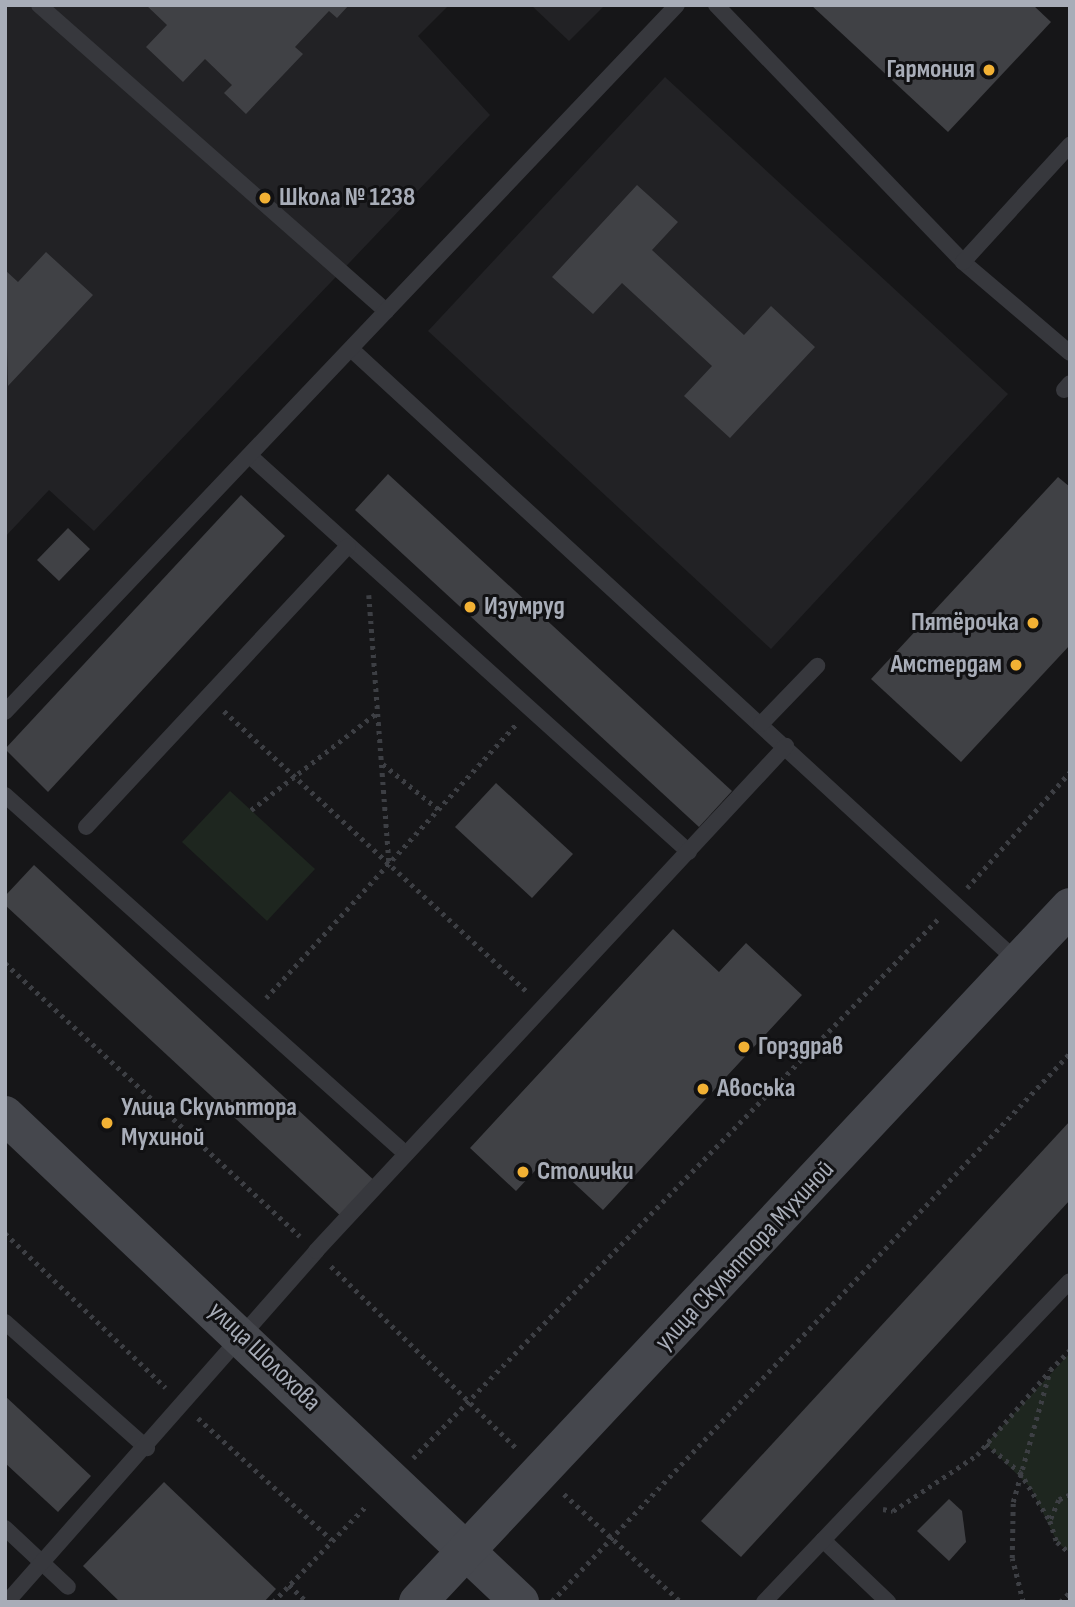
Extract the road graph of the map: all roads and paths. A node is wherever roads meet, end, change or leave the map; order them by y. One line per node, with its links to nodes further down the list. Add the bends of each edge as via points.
1 (39, 5): 6 (lane)
2 (677, 5): 6 (lane)
3 (716, 5): 5 (lane)
4 (1070, 145): 5 (lane)
5 (963, 262): 8 (lane)
6 (386, 311): 7 (lane)
7 (351, 349): 9 (lane); 17 (lane)
8 (1070, 353)
9 (250, 456): 10 (lane); 15 (lane)
10 (348, 547): 11 (lane); 13 (lane)
11 (366, 563): 14 (lane); 16 (path)
12 (817, 666): 17 (lane)
13 (208, 696): 21 (path); 25 (lane)
14 (530, 710): 24 (path); 26 (lane)
15 (5, 712)
16 (379, 712): 19 (path); 21 (path)
17 (761, 724): 18 (lane)
18 (786, 746): 26 (lane); 28 (lane)
19 (383, 764): 24 (path); 27 (path)
20 (1070, 772): 28 (path)
21 (297, 778): 23 (path); 27 (path)
22 (5, 795): 33 (lane)
23 (251, 810)
24 (438, 810): 27 (path)
25 (86, 827)
26 (689, 852): 32 (lane)
27 (389, 864): 32 (path); 33 (path)
28 (954, 902): 30 (lane); 43 (path)
29 (1070, 907): 30 (street, улица Скульптора Мухиной)
30 (1018, 962): 47 (street, улица Скульптора Мухиной)
31 (5, 963): 37 (path)
32 (544, 1007): 36 (lane)
33 (251, 1015): 36 (lane)
34 (1070, 1053): 52 (path)
35 (5, 1115): 40 (street, улица Шолохова)
36 (406, 1154): 37 (lane)
37 (316, 1251): 40 (lane); 43 (path)
38 (1070, 1281): 49 (lane)
39 (5, 1322): 45 (lane)
40 (244, 1336): 45 (lane); 54 (street, улица Шолохова)
41 (1070, 1350): 42 (path)
42 (1050, 1370): 44 (path); 46 (path)
43 (470, 1402): 47 (path)
44 (986, 1444): 46 (path); 49 (path, via 892,1511)
45 (147, 1448): 56 (lane)
46 (1020, 1472): 50 (path); 68 (path, via 1012,1558)
47 (541, 1474): 52 (path); 54 (street, улица Скульптора Мухиной)
48 (1070, 1495): 50 (path, via 1059,1500)
49 (857, 1504): 53 (lane)
50 (1050, 1521): 55 (path, via 1057,1542)
51 (5, 1528): 56 (lane)
52 (611, 1538): 64 (path); 65 (path)
53 (823, 1540): 66 (lane); 67 (lane)
54 (465, 1551): 62 (street, улица Скульптора Мухиной); 63 (street, улица Шолохова)
55 (1070, 1553)
56 (43, 1562): 58 (lane); 60 (lane)
57 (289, 1585): 61 (path)
58 (68, 1587)
59 (1070, 1592): 69 (path)
60 (7, 1602)
61 (307, 1602)
62 (418, 1602)
63 (520, 1602)
64 (552, 1602)
65 (681, 1602)
66 (764, 1602)
67 (888, 1602)
68 (1023, 1602)
69 (1060, 1602)

